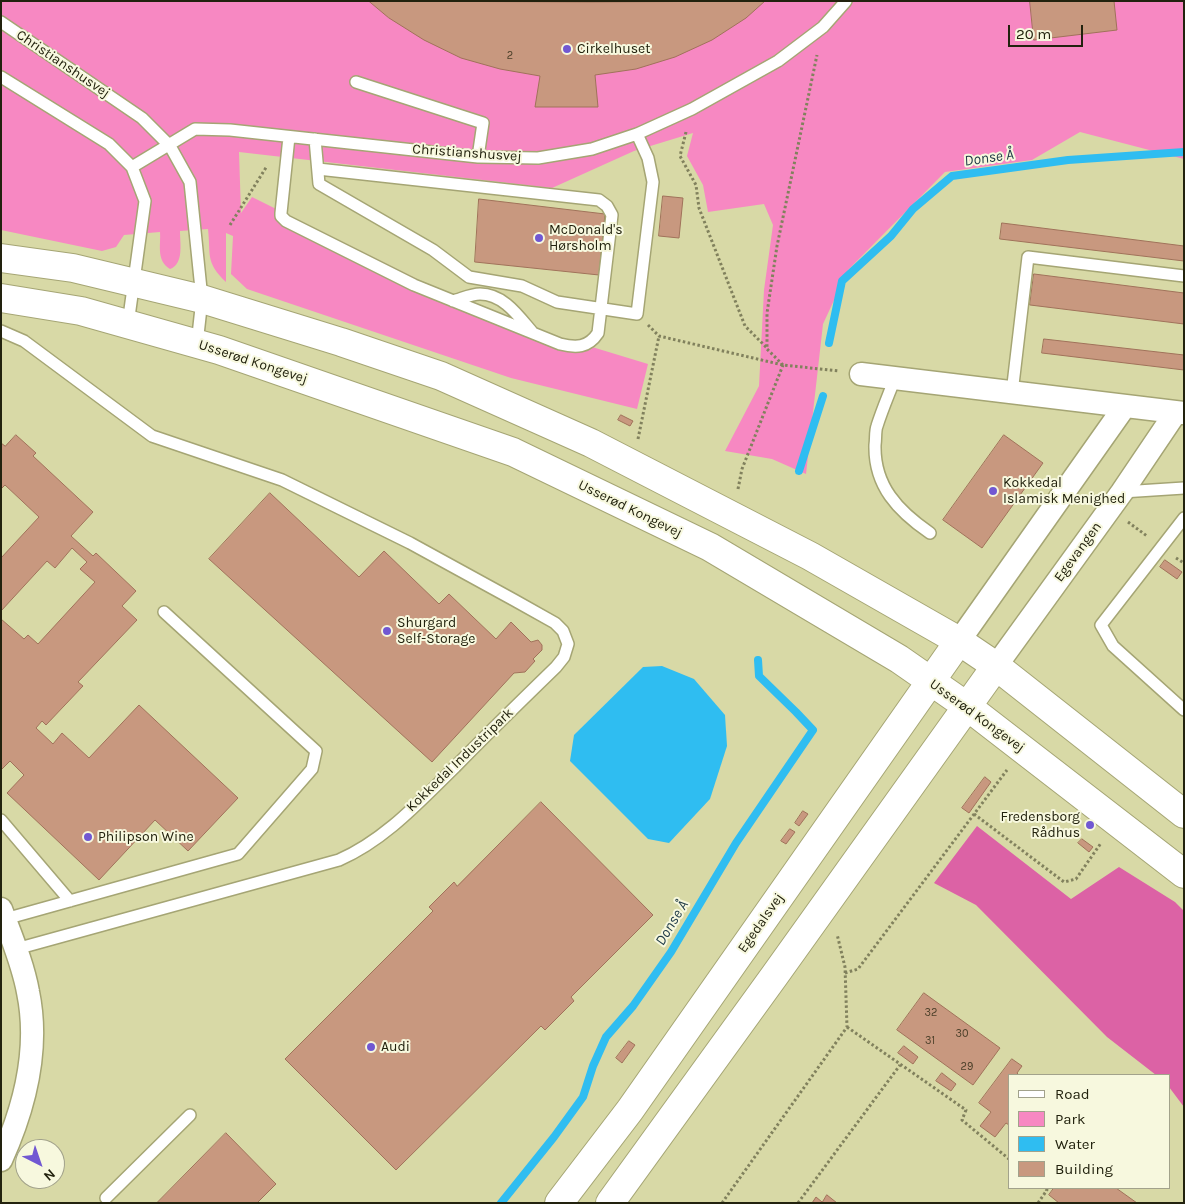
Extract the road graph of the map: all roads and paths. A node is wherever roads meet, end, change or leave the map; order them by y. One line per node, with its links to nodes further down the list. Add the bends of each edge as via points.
1 (846, 1): 3 (lane, Christianshusvej)
2 (1, 22): 11 (lane, Christianshusvej, via 142,118)
3 (823, 27): 6 (lane, Christianshusvej, via 778,61); 29 (path, via 777,246 767,313)
4 (1, 77): 13 (lane, via 109,144)
5 (356, 82): 12 (lane, via 483,124)
6 (692, 109): 7 (lane, Christianshusvej); 29 (path, via 680,156 696,185 699,208 745,326)
7 (637, 134): 12 (lane, Christianshusvej, via 592,149 538,158); 23 (lane, via 648,158 652,182)
8 (275, 135): 9 (lane, Christianshusvej); 11 (lane, Christianshusvej, via 196,129); 15 (path, via 273,156)
9 (289, 136): 10 (lane, Christianshusvej); 21 (lane, via 281,213 284,220)
10 (315, 139): 12 (lane, Christianshusvej); 14 (lane)
11 (170, 146): 13 (lane, Christianshusvej); 20 (lane, Christianshusvej, via 190,182)
12 (478, 157)
13 (132, 167): 18 (lane, via 145,201)
14 (318, 169): 22 (lane, via 319,184 433,250 470,277 522,286 557,302); 22 (lane, via 599,200 612,215)
15 (230, 225)
16 (1, 258): 18 (main road, via 73,268)
17 (1184, 276): 33 (lane, via 1028,257)
18 (133, 283): 20 (main road); 24 (lane)
19 (1, 298): 24 (main road, Usserød Kongevej, via 81,311)
20 (202, 299): 28 (lane, Christianshusvej); 36 (main road, via 441,376)
21 (453, 301): 26 (lane); 26 (lane, via 479,294 490,296 510,306)
22 (601, 308): 23 (lane); 26 (lane, via 598,333 583,346 573,347)
23 (637, 314): 27 (path)
24 (128, 324): 28 (main road, Usserød Kongevej)
25 (1, 331): 57 (lane, Kokkedal Industripark, via 24,341 152,436 282,480 410,544 555,623 568,644 564,657 417,803 358,852 339,860)
26 (535, 335)
27 (659, 336): 30 (path); 36 (path)
28 (197, 344): 45 (main road, Usserød Kongevej, via 512,452 710,547 898,659)
29 (767, 349): 30 (path)
30 (783, 365): 31 (path); 39 (path, via 742,469)
31 (861, 374): 32 (street, Egevangen)
32 (895, 378): 33 (street, Egevangen); 41 (lane, via 876,428 875,453 880,477 892,500 909,518)
33 (1012, 392): 34 (street, Egevangen)
34 (1125, 406): 35 (street, Egevangen); 43 (street)
35 (1180, 413): 38 (street, Egevangen)
36 (633, 464): 39 (main road)
37 (1184, 488): 38 (lane)
38 (1122, 492): 44 (street, Egevangen)
39 (733, 516): 43 (main road)
40 (1184, 518): 47 (lane, via 1101,626 1113,646)
41 (930, 532)
42 (164, 612): 54 (lane, via 316,751 312,769 238,854)
43 (959, 641): 44 (main road); 45 (main road, Egedalsvej)
44 (996, 666): 46 (main road); 50 (main road)
45 (930, 682): 46 (main road, Usserød Kongevej); 66 (main road, Egedalsvej, via 630,1110)
46 (968, 707): 48 (main road, Usserød Kongevej); 55 (main road)
47 (1184, 710)
48 (1022, 749): 49 (path); 52 (main road, Usserød Kongevej)
49 (974, 814): 52 (path, via 1064,882 1076,879); 58 (path, via 858,969)
50 (1184, 814)
51 (1, 820): 54 (lane)
52 (1117, 822): 53 (main road, Usserød Kongevej)
53 (1184, 874)
54 (70, 901): 56 (lane)
55 (826, 905): 58 (path, via 838,937); 67 (main road)
56 (3, 914): 57 (street)
57 (16, 949): 63 (street, via 28,991 32,1021 31,1061 27,1088)
58 (845, 973): 59 (path)
59 (847, 1027): 60 (path); 68 (path)
60 (900, 1065): 62 (path, via 966,1110 962,1120); 69 (path)
61 (190, 1115): 65 (lane)
62 (1008, 1158)
63 (1, 1160)
64 (1046, 1189): 70 (path)
65 (106, 1198)
66 (560, 1203)
67 (610, 1203)
68 (722, 1203)
69 (798, 1203)
70 (1038, 1203)

